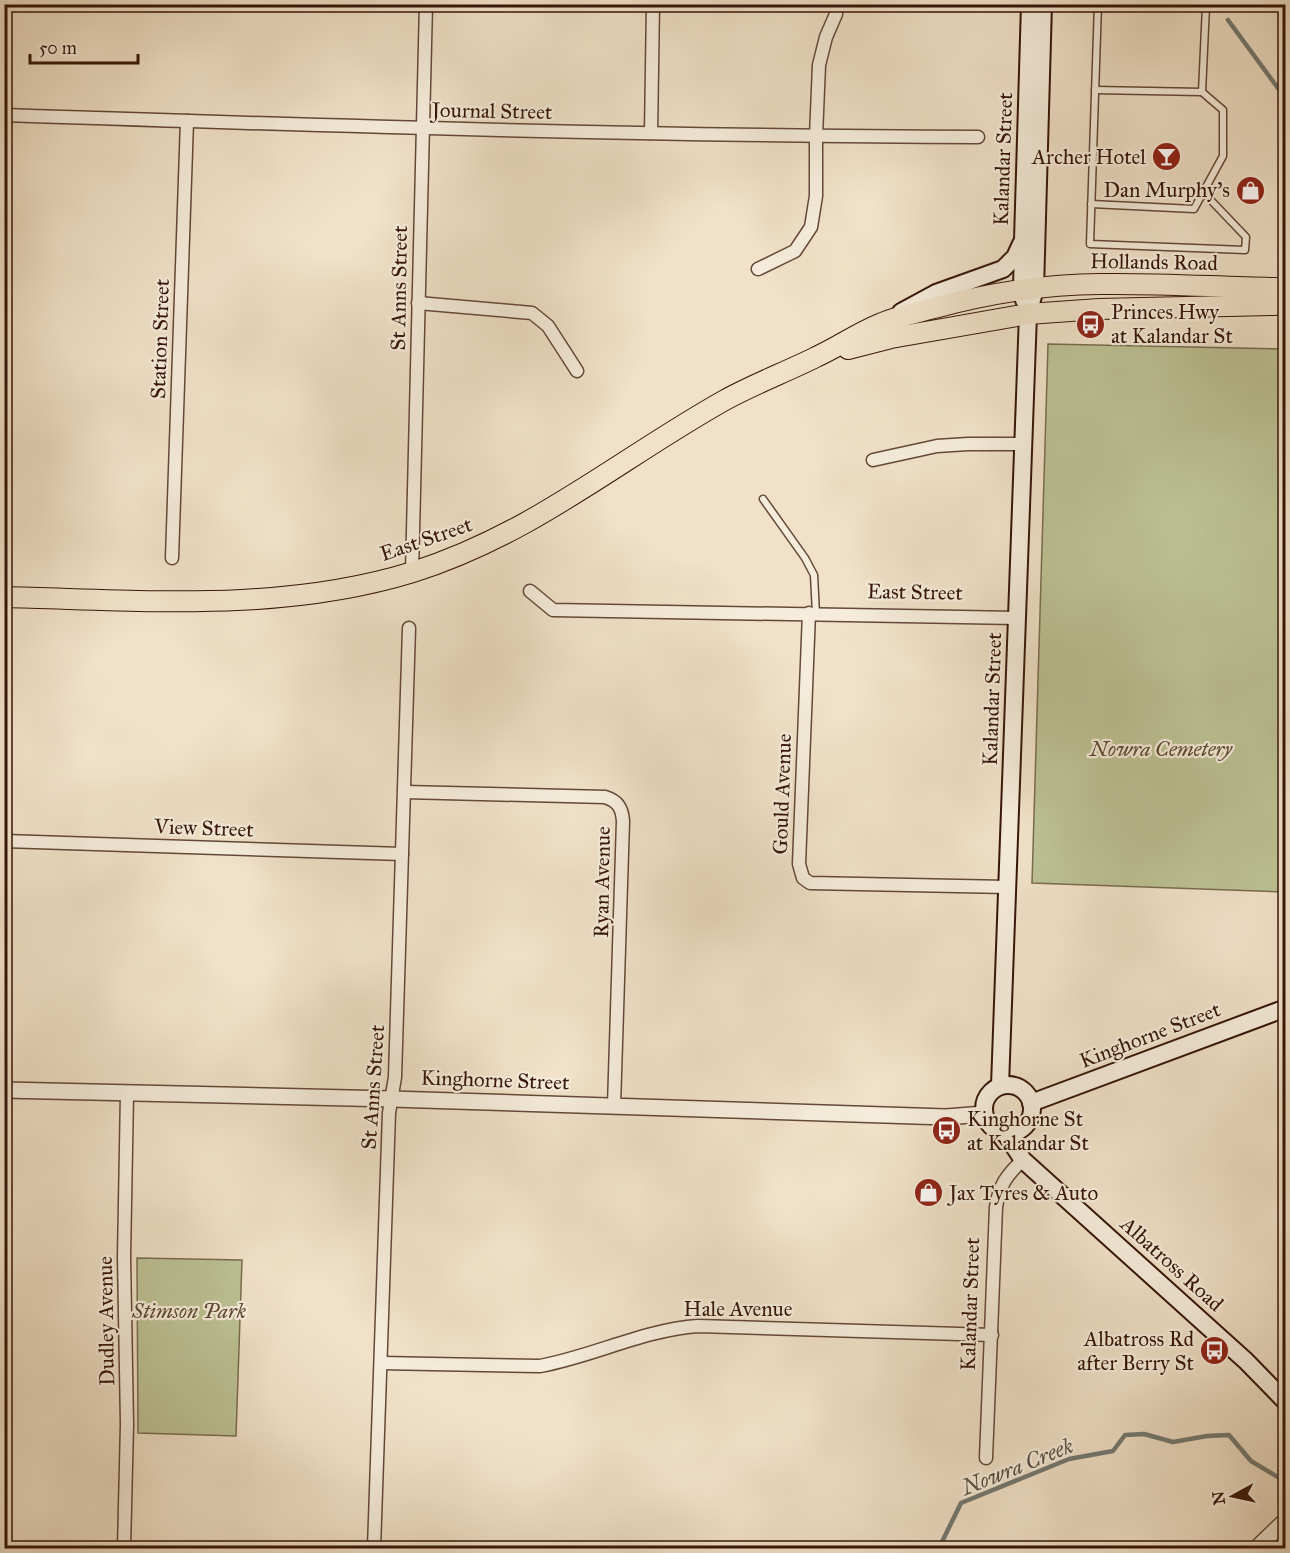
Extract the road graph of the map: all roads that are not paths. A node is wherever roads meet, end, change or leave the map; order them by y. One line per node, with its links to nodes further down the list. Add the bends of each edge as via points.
1 (426, 4): 12 (street, St Anns Street)
2 (653, 4): 13 (street)
3 (1030, 4): 18 (main road, Kalandar Street)
4 (1043, 4): 20 (main road, Kalandar Street)
5 (1098, 4): 8 (lane)
6 (1206, 6): 9 (lane)
7 (836, 14): 14 (street, via 819,65)
8 (1095, 90): 9 (lane); 17 (lane)
9 (1203, 92): 16 (lane, via 1223,110 1223,156)
10 (4, 116): 11 (street, Journal Street)
11 (187, 121): 12 (street, Journal Street); 31 (street, Station Street)
12 (423, 129): 13 (street, Journal Street); 23 (street, St Anns Street)
13 (651, 133): 14 (street, Journal Street)
14 (816, 136): 15 (street, Journal Street); 19 (street, via 816,196 811,227 795,251)
15 (978, 137)
16 (1204, 193): 17 (lane, via 1194,209); 17 (lane, via 1246,237 1245,250 1090,244)
17 (1091, 204)
18 (1023, 240): 20 (main road, Kalandar Street); 25 (main road, via 1015,257 1003,268 936,293)
19 (758, 269)
20 (1029, 290): 21 (highway, Hollands Road, via 1099,284); 24 (main road, Kalandar Street); 25 (highway, East Street, via 957,302)
21 (1286, 291)
22 (1286, 302): 24 (highway, Hollands Road)
23 (418, 303): 27 (street, via 532,313 548,326); 32 (street, St Anns Street)
24 (1028, 314): 26 (highway, East Street, via 891,339); 28 (main road, Kalandar Street)
25 (882, 323): 26 (highway, East Street)
26 (815, 358): 32 (highway, East Street, via 725,400 527,524 475,549)
27 (577, 371)
28 (1022, 444): 29 (street, via 937,446); 36 (main road, Kalandar Street)
29 (873, 460)
30 (763, 499): 35 (lane, via 814,575)
31 (172, 558)
32 (412, 572): 34 (highway, East Street, via 344,589 262,600)
33 (530, 591): 35 (street, East Street, via 553,610)
34 (4, 597)
35 (812, 614): 36 (street, East Street); 41 (street, Gould Avenue, via 799,864 802,878 810,883)
36 (1017, 618): 41 (main road, Kalandar Street)
37 (409, 628): 38 (street, St Anns Street)
38 (405, 792): 40 (street, St Anns Street); 48 (street, Ryan Avenue, via 605,797 622,809)
39 (4, 841): 40 (street, View Street)
40 (402, 854): 46 (street, St Anns Street)
41 (1007, 888): 43 (main road, Kalandar Street)
42 (1286, 1008): 47 (main road, Kinghorne Street)
43 (1000, 1086): 47 (main road, via 1015,1086 1028,1096); 49 (main road, via 988,1094)
44 (4, 1090): 45 (street, Kinghorne Street)
45 (127, 1093): 46 (street, Kinghorne Street); 57 (street, Dudley Avenue)
46 (392, 1099): 48 (street, Kinghorne Street); 53 (street, St Anns Street)
47 (1030, 1103): 50 (main road, via 1030,1116 1023,1127)
48 (614, 1106): 49 (street, Kinghorne Street, via 946,1117)
49 (984, 1114): 50 (main road, via 992,1127)
50 (1005, 1133): 51 (main road, Albatross Road)
51 (1023, 1160): 52 (street, Kalandar Street, via 1004,1179 998,1192); 54 (main road, Albatross Road, via 1246,1361)
52 (992, 1335): 53 (street, Hale Avenue, via 698,1326 651,1333 540,1366); 55 (street, Kalandar Street)
53 (381, 1363): 58 (street, St Anns Street)
54 (1286, 1402)
55 (986, 1458)
56 (1285, 1520): 59 (street)
57 (124, 1548)
58 (374, 1548)
59 (1257, 1548)

